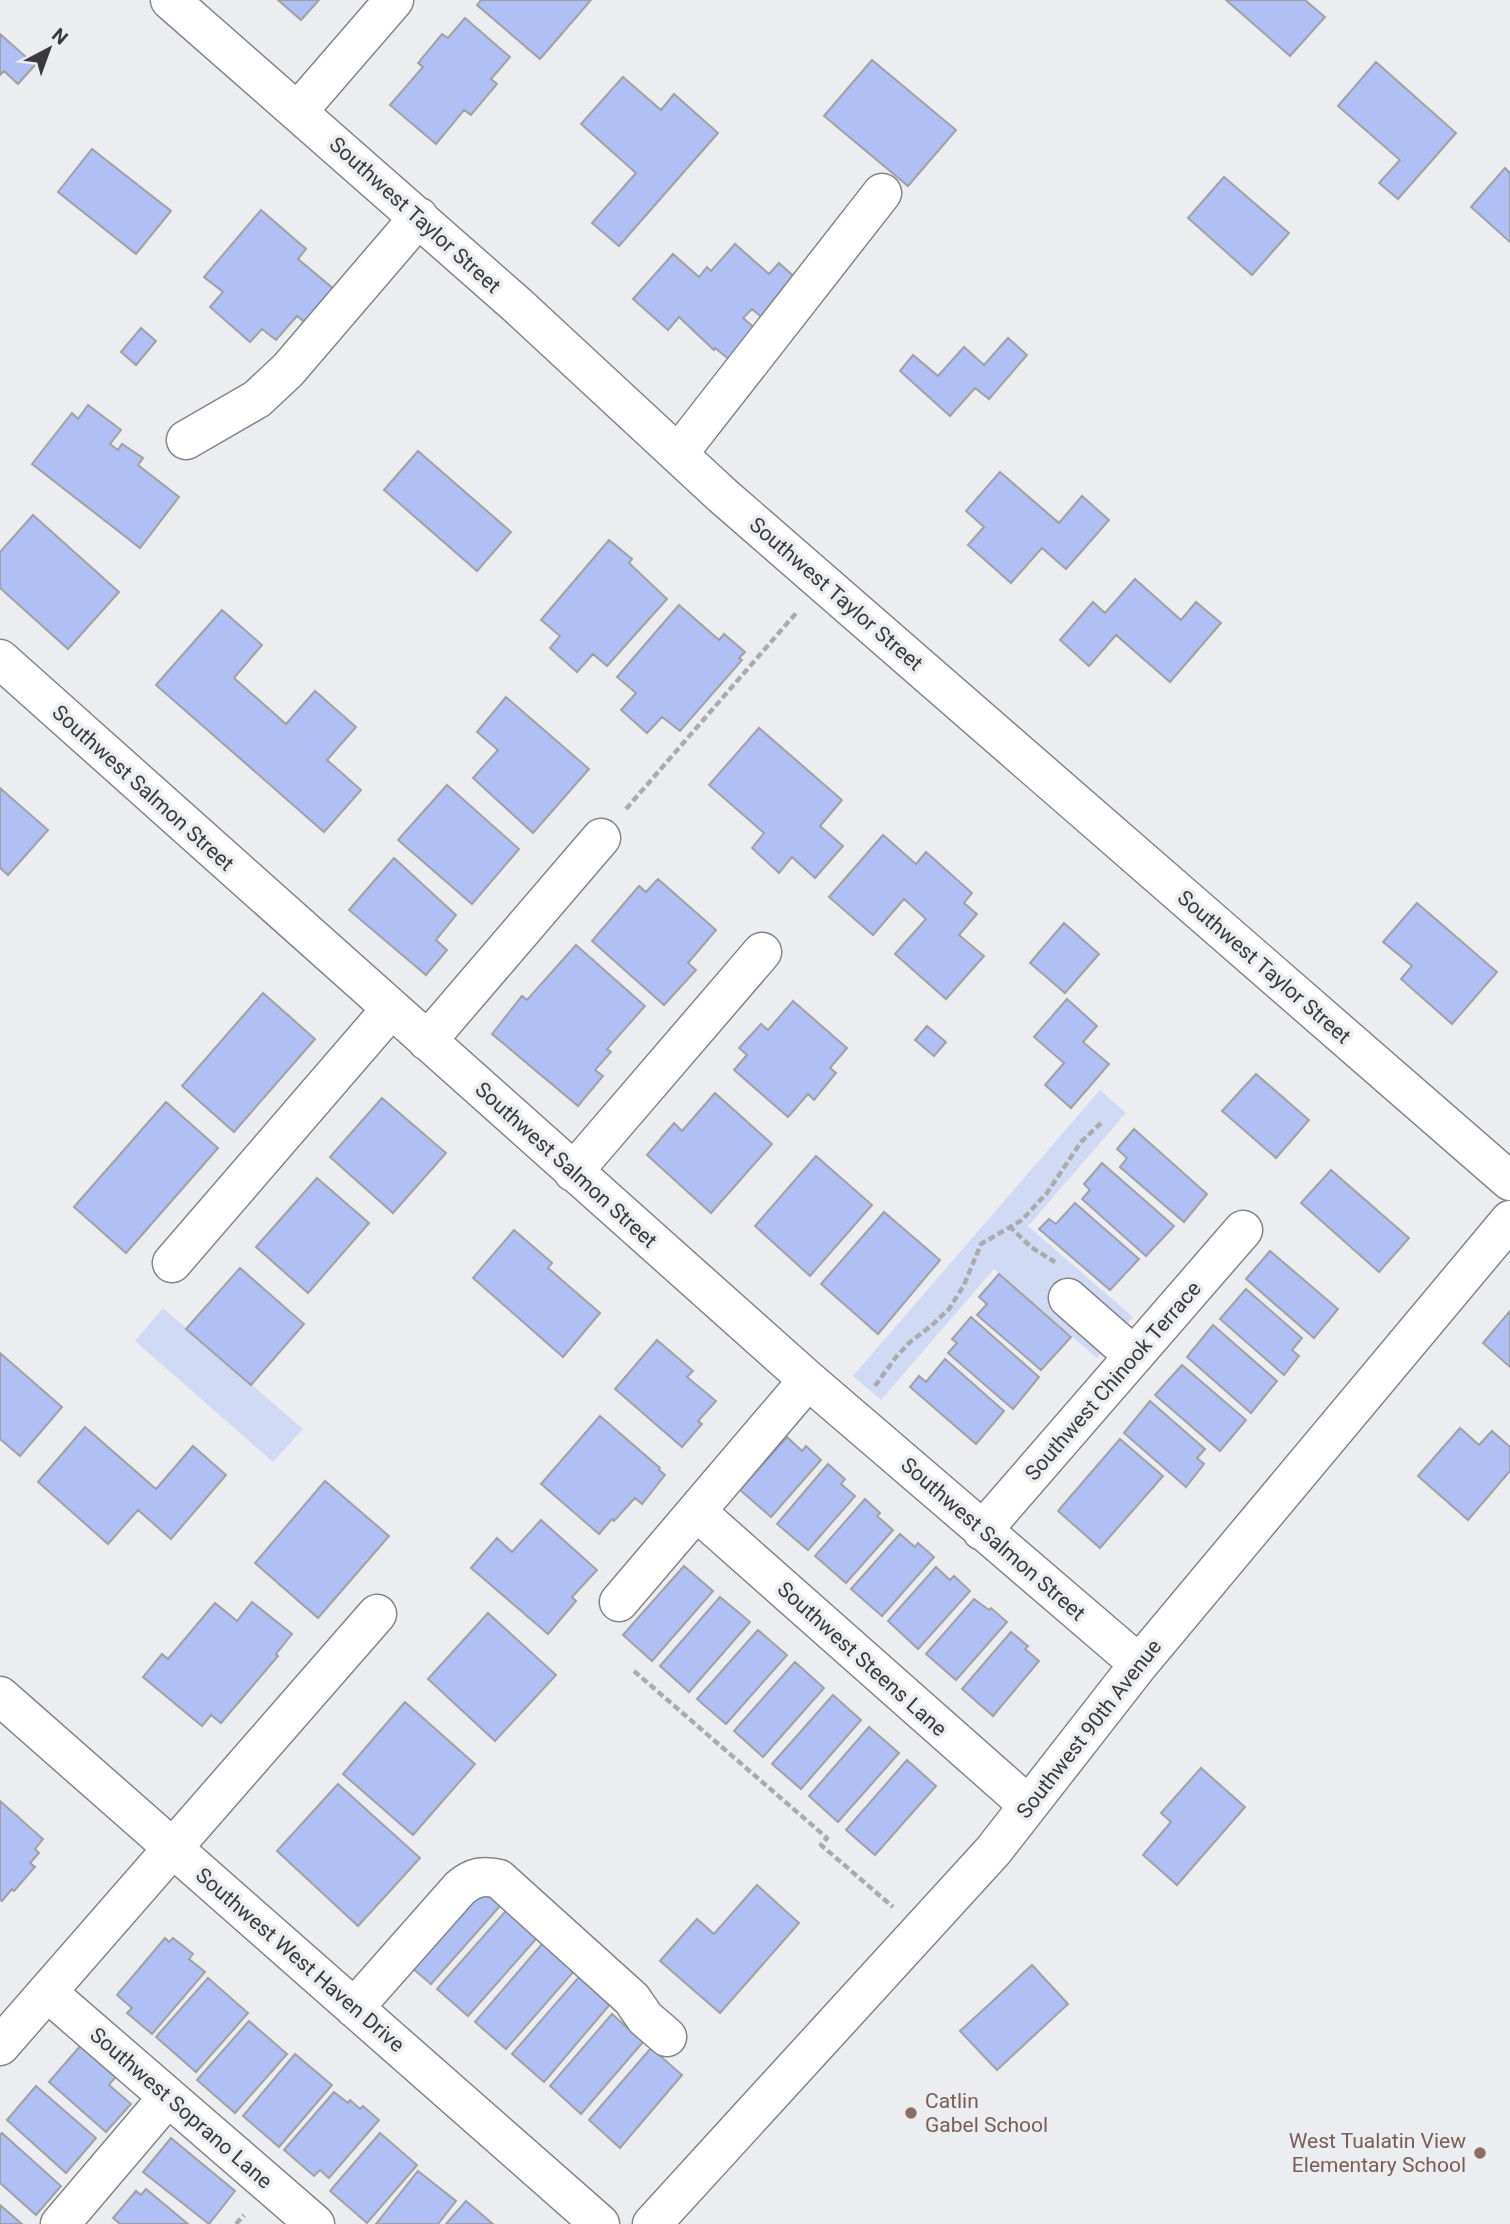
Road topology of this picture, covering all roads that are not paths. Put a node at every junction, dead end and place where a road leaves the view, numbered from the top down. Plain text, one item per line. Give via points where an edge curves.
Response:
1 (170, 0) edge
2 (394, 0) edge
3 (298, 111) junction
4 (882, 193) dead end
5 (419, 218) junction
6 (186, 440) dead end
7 (678, 454) junction
8 (0, 659) edge
9 (601, 838) road end
10 (762, 952) dead end
11 (391, 1009) junction
12 (427, 1041) junction
13 (573, 1172) junction
14 (1510, 1181) edge
15 (1510, 1220) edge
16 (1244, 1230) dead end
17 (172, 1263) dead end
18 (1068, 1298) road end
19 (1134, 1356) junction
20 (808, 1380) junction
21 (697, 1512) junction
22 (982, 1531) junction
23 (619, 1602) dead end
24 (377, 1614) dead end
25 (1139, 1664) junction
26 (0, 1696) edge
27 (1028, 1805) junction
28 (172, 1848) junction
29 (47, 1992) junction
30 (354, 2008) junction
31 (6, 2028) edge
32 (667, 2037) dead end
33 (168, 2097) junction
34 (60, 2224) edge
35 (315, 2224) edge
36 (600, 2224) edge
37 (652, 2224) edge

1 - 3 street, Southwest Taylor Street
2 - 3 street
3 - 5 street, Southwest Taylor Street
4 - 7 street
5 - 6 street via 288,370 257,399
5 - 7 street, Southwest Taylor Street
7 - 14 street, Southwest Taylor Street
8 - 11 street, Southwest Salmon Street
9 - 12 street
10 - 13 street
11 - 12 street, Southwest Salmon Street
11 - 17 street
12 - 13 street, Southwest Salmon Street
13 - 20 street, Southwest Salmon Street
15 - 25 street, Southwest 90th Avenue
16 - 19 street, Southwest Chinook Terrace
18 - 19 street
19 - 22 street, Southwest Chinook Terrace
20 - 21 street
20 - 22 street, Southwest Salmon Street
21 - 23 street
21 - 27 street, Southwest Steens Lane
22 - 25 street, Southwest Salmon Street
24 - 28 street
25 - 27 street, Southwest 90th Avenue
26 - 28 street, Southwest West Haven Drive
27 - 37 street, Southwest 90th Avenue via 993,1851
28 - 29 street
28 - 30 street, Southwest West Haven Drive
29 - 31 street
29 - 33 street, Southwest Soprano Lane
30 - 32 street via 460,1888 477,1877 489,1877 499,1879 561,1934 632,1998 645,2018
30 - 36 street, Southwest West Haven Drive
33 - 34 street
33 - 35 street, Southwest Soprano Lane

